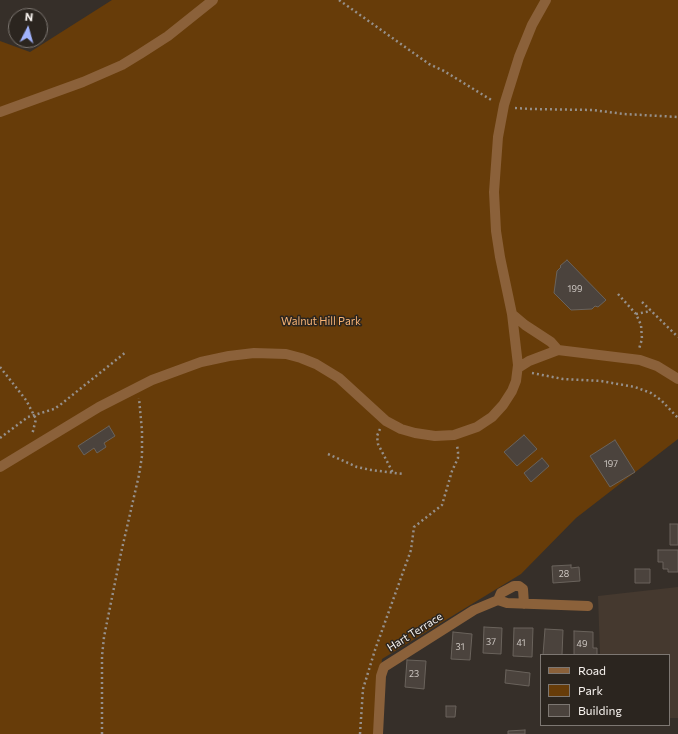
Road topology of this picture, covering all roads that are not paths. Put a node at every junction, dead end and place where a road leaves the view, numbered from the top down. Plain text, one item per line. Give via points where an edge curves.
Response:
1 (213, 0) edge
2 (546, 0) edge
3 (0, 112) edge
4 (512, 314) junction
5 (558, 350) junction
6 (521, 366) junction
7 (678, 379) edge
8 (0, 467) edge
9 (498, 600) junction
10 (524, 604) junction
11 (588, 606) dead end
12 (378, 734) edge

1 - 3 street via 168,36 122,65
2 - 4 street via 527,35 517,62 504,105 497,147 495,227
4 - 5 street
4 - 6 street
5 - 6 street
5 - 7 street via 637,360 657,366
6 - 8 street via 512,390 498,411 488,420 454,435 435,436 397,427 385,420 348,385 330,372 301,358 280,353 247,354 201,362 172,372 98,406
9 - 10 street
9 - 10 street, Hart Terrace via 501,593 519,586 522,587
9 - 12 street, Hart Terrace via 474,610 384,667 381,676
10 - 11 street

